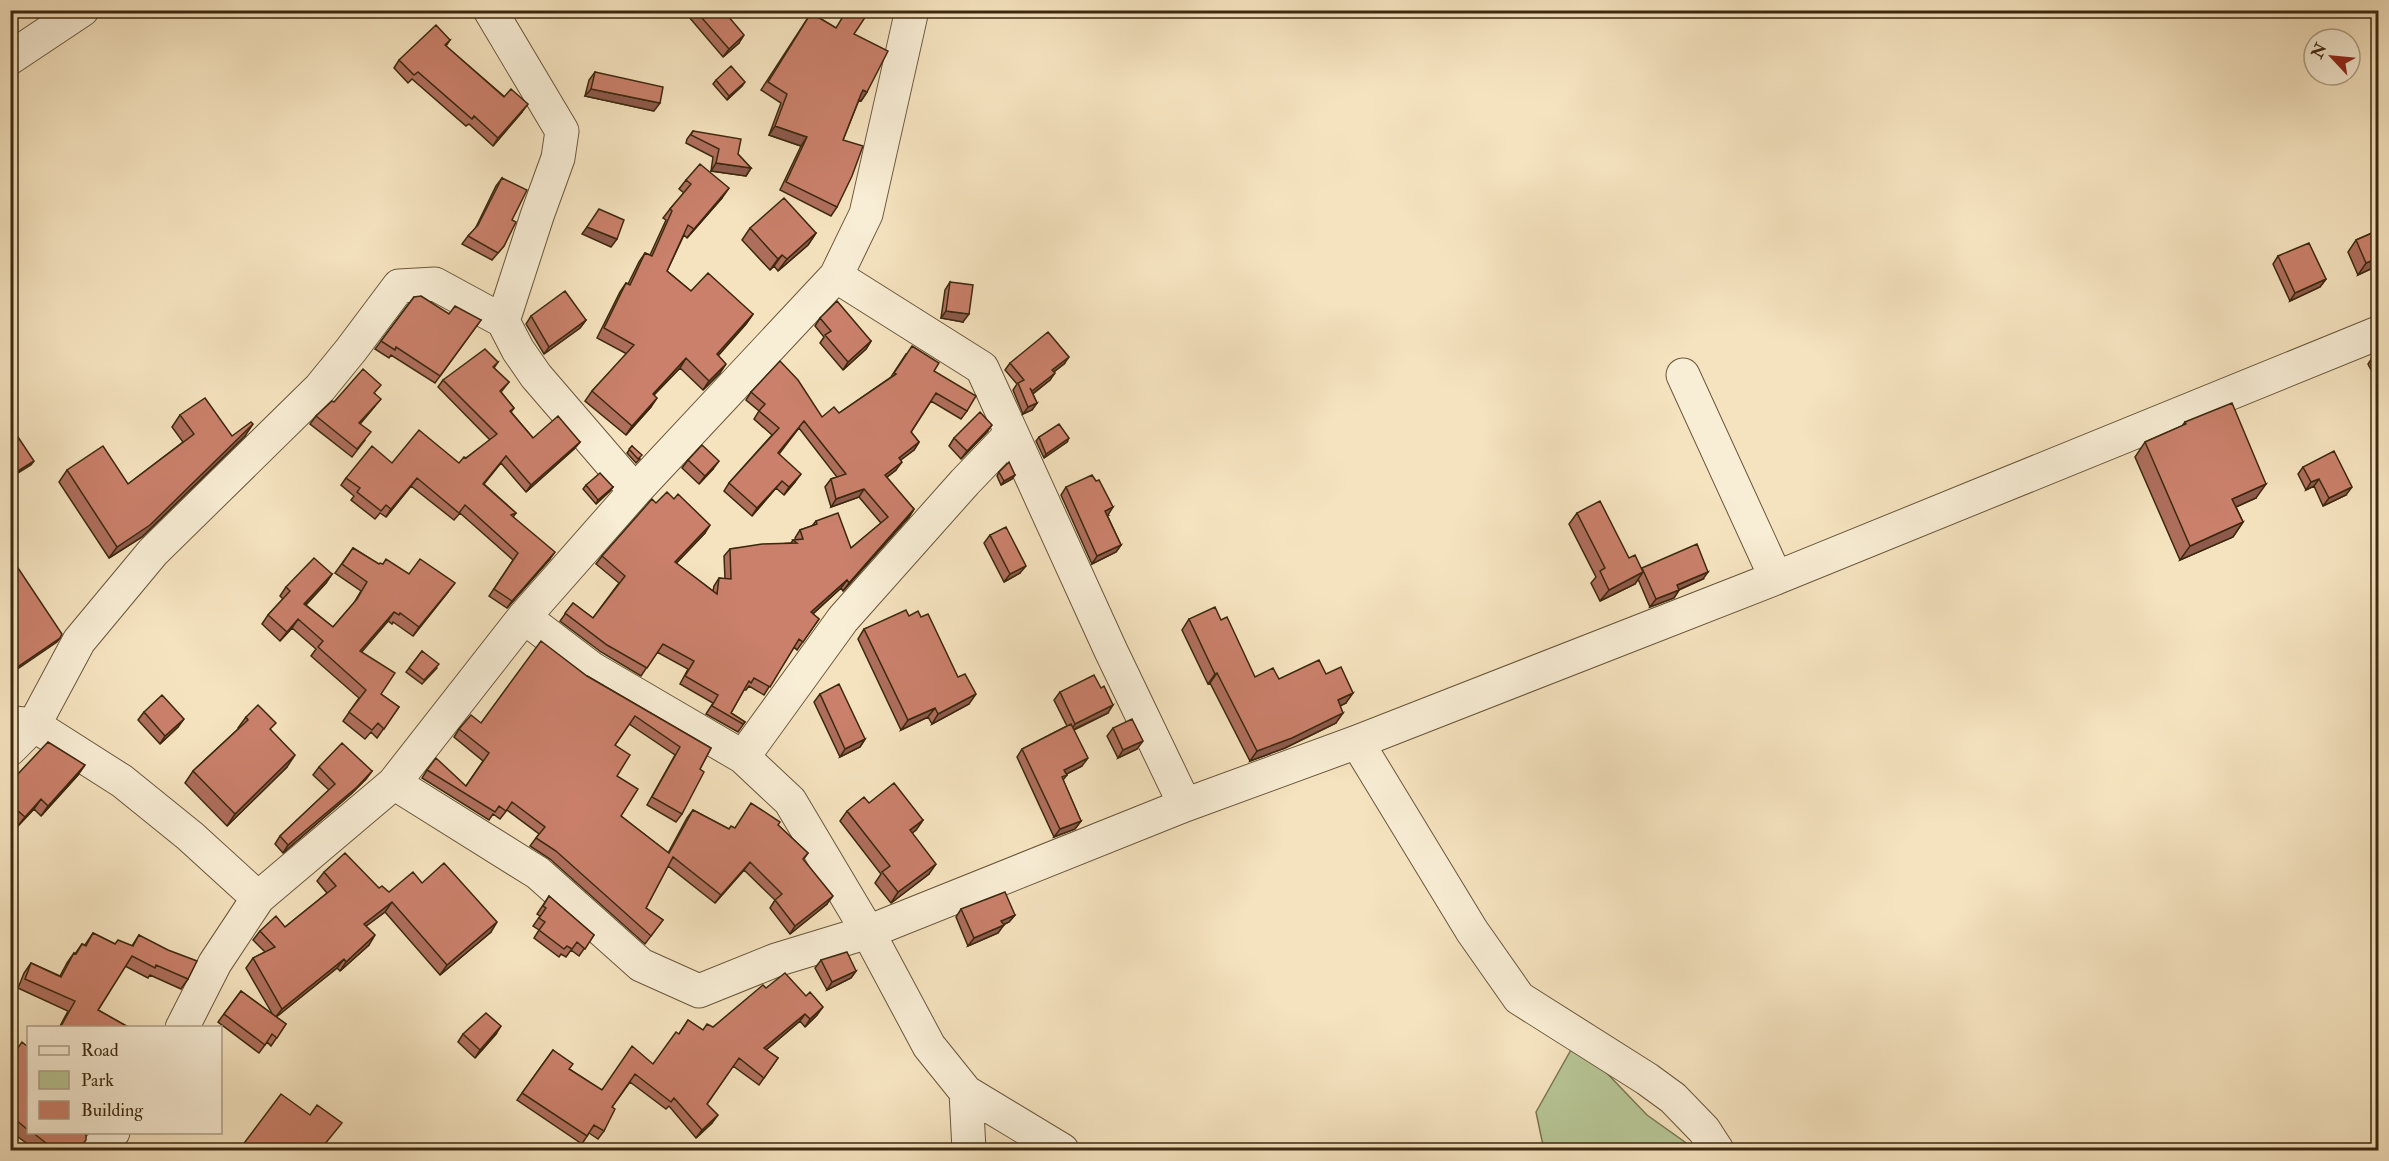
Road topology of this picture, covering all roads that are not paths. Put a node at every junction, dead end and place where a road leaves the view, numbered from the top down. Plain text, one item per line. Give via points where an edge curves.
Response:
1 (82, 10) edge
2 (490, 10) edge
3 (912, 10) edge
4 (10, 58) edge
5 (836, 276) junction
6 (503, 321) junction
7 (2379, 333) edge
8 (1683, 375) dead end
9 (1011, 434) junction
10 (635, 491) junction
11 (1776, 578) junction
12 (524, 617) junction
13 (22, 724) edge
14 (1357, 742) junction
15 (10, 749) edge
16 (743, 757) junction
17 (394, 783) junction
18 (1185, 805) junction
19 (258, 898) junction
20 (868, 932) junction
21 (183, 1026) edge
22 (966, 1092) junction
23 (111, 1134) edge
24 (97, 1150) edge
25 (969, 1150) edge
26 (1062, 1150) edge
27 (1717, 1150) edge

1 - 4 street
2 - 6 street via 562,131 558,158
3 - 5 street via 866,214
5 - 9 street via 982,368
5 - 10 street
6 - 10 street via 536,376
6 - 13 street via 435,284 399,286 320,388 153,552 79,641
7 - 11 street
8 - 11 street
9 - 16 street via 843,619
9 - 18 street
10 - 12 street
11 - 14 street
12 - 16 street via 591,668
12 - 17 street
13 - 15 street
13 - 19 street via 122,781
14 - 18 street
14 - 27 street via 1472,932 1519,998 1673,1098
16 - 20 street via 790,801
17 - 19 street
17 - 20 street via 538,873 641,965 699,991 776,960
18 - 20 street
19 - 21 street via 215,963
20 - 22 street via 928,1046
22 - 25 street
22 - 26 street
23 - 24 street

